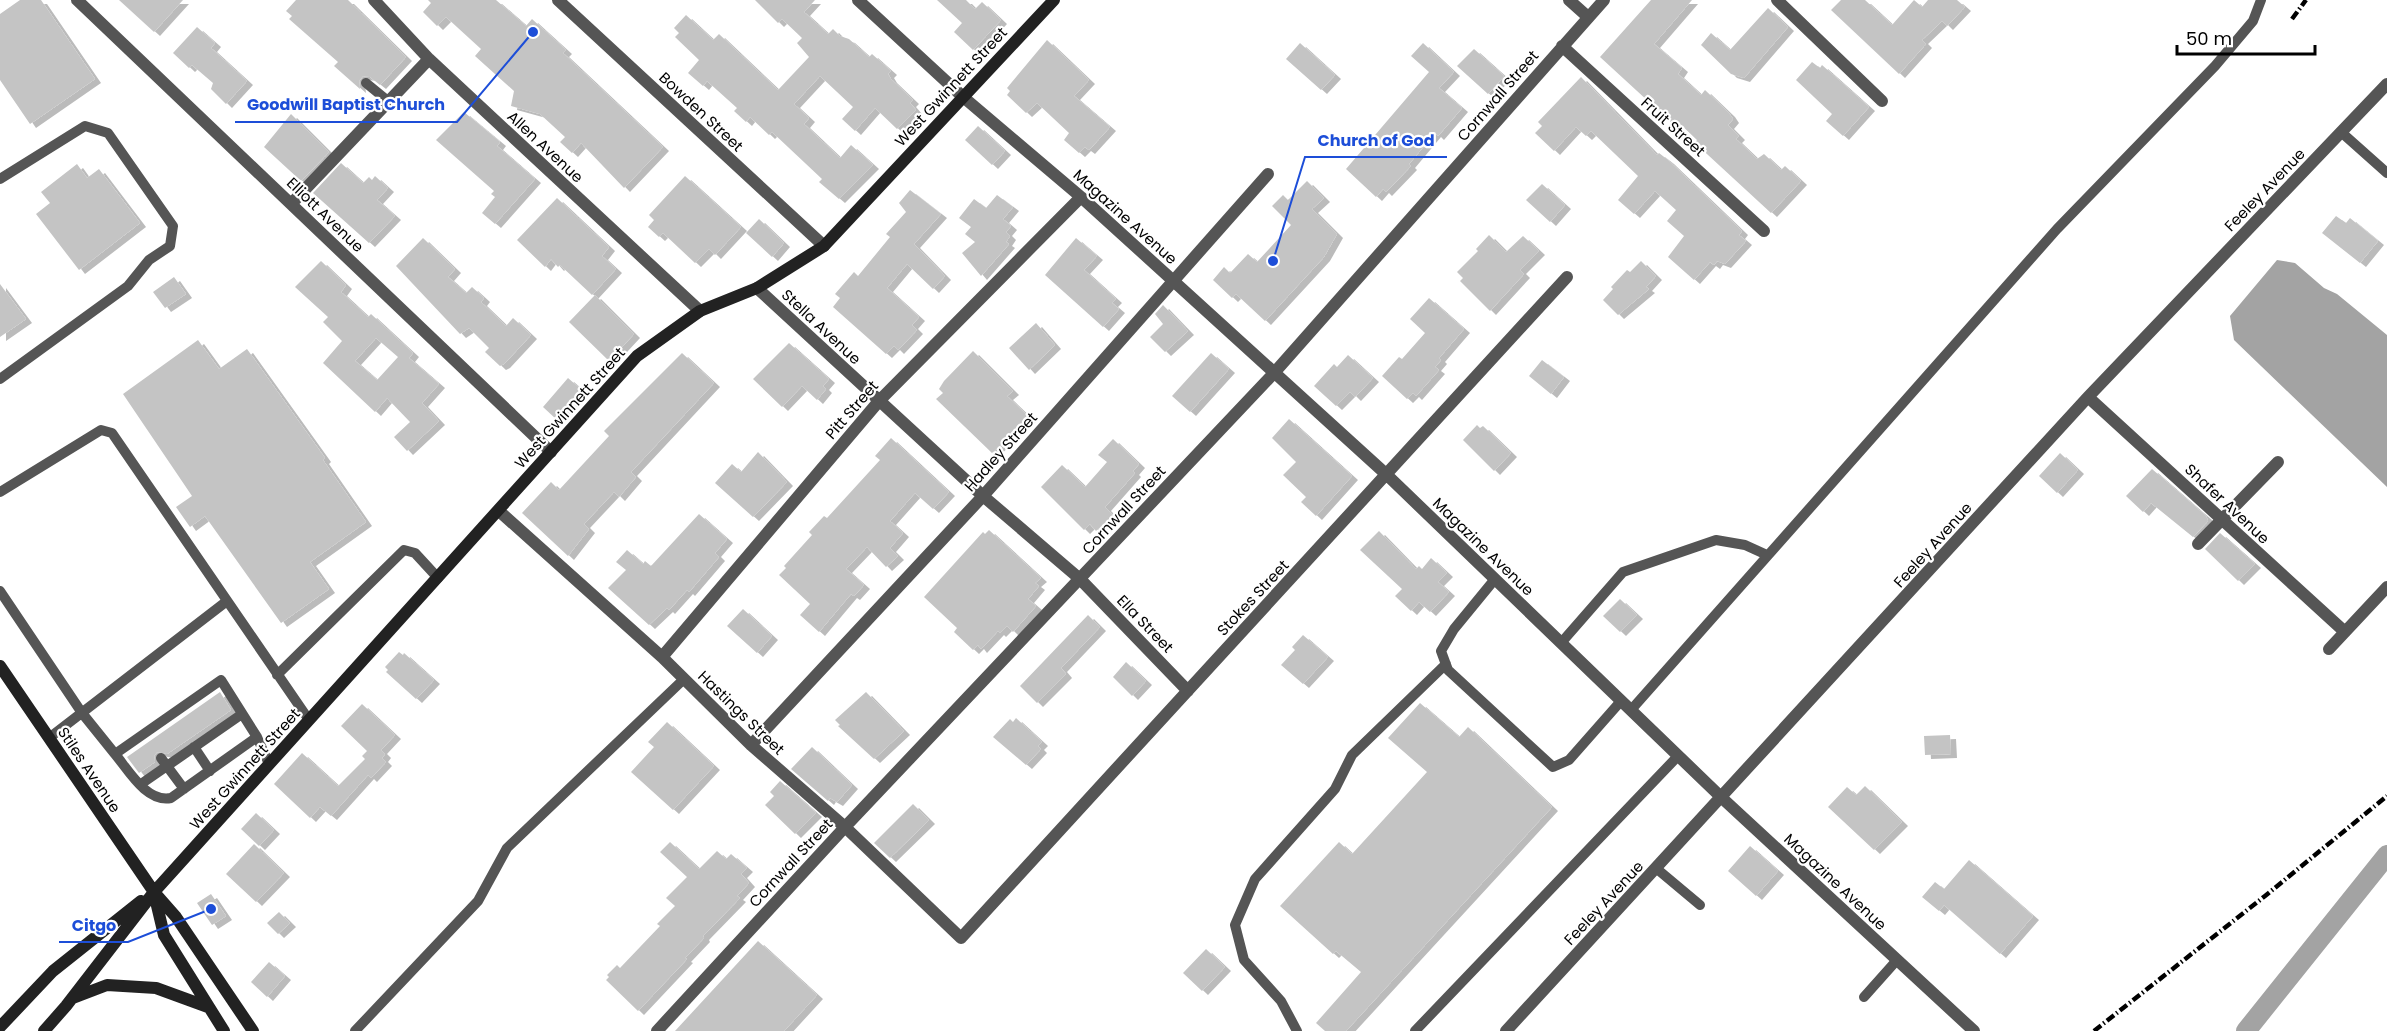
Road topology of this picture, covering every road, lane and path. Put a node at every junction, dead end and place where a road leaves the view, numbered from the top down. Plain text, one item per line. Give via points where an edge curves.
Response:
1 (77, 0) edge
2 (374, 0) edge
3 (558, 0) edge
4 (858, 0) edge
5 (1054, 0) edge
6 (1569, 0) edge
7 (1604, 0) edge
8 (1777, 0) edge
9 (2261, 0) edge
10 (1588, 17) junction
11 (1562, 46) junction
12 (429, 59) junction
13 (366, 83) dead end
14 (2387, 84) edge
15 (962, 96) junction
16 (388, 101) junction
17 (1882, 101) dead end
18 (2341, 132) junction
19 (2387, 173) edge
20 (1268, 174) dead end
21 (0, 179) edge
22 (1081, 197) junction
23 (291, 203) junction
24 (1764, 231) dead end
25 (824, 246) junction
26 (1567, 277) dead end
27 (1173, 281) junction
28 (756, 288) junction
29 (700, 311) junction
30 (1274, 373) junction
31 (0, 379) edge
32 (2088, 397) junction
33 (879, 401) junction
34 (551, 452) junction
35 (2278, 462) dead end
36 (1387, 475) junction
37 (0, 492) edge
38 (983, 496) junction
39 (499, 511) junction
40 (2223, 520) junction
41 (2198, 544) dead end
42 (1767, 555) junction
43 (438, 578) junction
44 (1080, 579) junction
45 (1495, 579) junction
46 (2387, 587) edge
47 (0, 591) edge
48 (227, 601) junction
49 (2345, 632) junction
50 (1561, 642) junction
51 (2329, 649) dead end
52 (662, 657) junction
53 (1446, 664) junction
54 (0, 666) edge
55 (278, 675) junction
56 (684, 679) junction
57 (1188, 691) junction
58 (1626, 706) junction
59 (82, 713) junction
60 (242, 714) junction
61 (309, 720) junction
62 (256, 737) junction
63 (49, 738) junction
64 (751, 745) junction
65 (194, 747) junction
66 (115, 754) junction
67 (1678, 756) junction
68 (164, 762) junction
69 (269, 764) junction
70 (210, 771) junction
71 (141, 784) junction
72 (184, 789) junction
73 (1722, 798) junction
74 (845, 827) junction
75 (1657, 868) junction
76 (154, 892) junction
77 (1700, 905) dead end
78 (961, 938) joint
79 (1897, 960) junction
80 (1864, 997) dead end
81 (72, 998) junction
82 (208, 1006) junction
83 (0, 1027) edge
84 (44, 1031) edge
85 (224, 1031) edge
86 (253, 1031) edge
87 (355, 1031) edge
88 (657, 1031) edge
89 (1297, 1031) edge
90 (1415, 1031) edge
91 (1506, 1031) edge
92 (1974, 1031) edge

1 - 23 street, Elliott Avenue
2 - 12 street, Allen Avenue
3 - 25 street, Bowden Street
4 - 15 street, Magazine Avenue
5 - 15 main road, West Gwinnett Street
6 - 10 street
7 - 10 street, Cornwall Street
8 - 17 street
9 - 42 lane via 2253,21 2215,66 2057,229
10 - 11 street, Cornwall Street
11 - 24 street, Fruit Street
11 - 30 street, Cornwall Street
12 - 16 street
12 - 29 street, Allen Avenue
13 - 16 lane
14 - 18 street, Feeley Avenue
15 - 22 street, Magazine Avenue
15 - 25 main road, West Gwinnett Street
16 - 23 street
18 - 19 lane
18 - 32 street, Feeley Avenue
20 - 27 street, Hadley Street
21 - 31 lane via 85,126 108,133 173,226 170,246 149,260 128,285
22 - 27 street, Magazine Avenue
22 - 33 street, Pitt Street
23 - 34 street, Elliott Avenue
25 - 28 main road, West Gwinnett Street
26 - 36 street, Stokes Street
27 - 30 street, Magazine Avenue
27 - 38 street, Hadley Street
28 - 29 main road, West Gwinnett Street
28 - 33 street, Stella Avenue
29 - 34 main road, West Gwinnett Street via 637,356
30 - 36 street, Magazine Avenue
30 - 44 street, Cornwall Street
32 - 40 street, Shafer Avenue
32 - 73 street, Feeley Avenue
33 - 38 street, Stella Avenue
33 - 52 street, Pitt Street
34 - 39 main road, West Gwinnett Street
35 - 40 street
36 - 45 street, Magazine Avenue
36 - 57 street, Stokes Street
37 - 48 lane via 101,430 112,433
38 - 44 street, Stella Avenue
38 - 64 street, Hadley Street
39 - 43 main road, West Gwinnett Street
39 - 52 street, Hastings Street
40 - 41 street
40 - 49 street, Shafer Avenue
42 - 50 lane via 1745,545 1716,540 1623,572
42 - 58 lane
43 - 55 lane via 415,553 404,550
43 - 61 main road, West Gwinnett Street
44 - 57 street, Ella Street
44 - 74 street, Cornwall Street
45 - 50 street, Magazine Avenue
45 - 53 lane via 1441,651
46 - 49 street
47 - 59 lane
48 - 55 lane
48 - 59 lane
49 - 51 street
50 - 58 street, Magazine Avenue
52 - 56 street, Hastings Street
53 - 58 lane via 1553,767 1569,760
53 - 89 lane via 1352,755 1335,789 1256,879 1235,925 1244,960 1281,1001
54 - 63 main road, Stiles Avenue
55 - 61 lane
56 - 64 street, Hastings Street
56 - 87 lane via 507,848 478,901
57 - 78 street, Stokes Street
58 - 67 street, Magazine Avenue
59 - 63 lane
59 - 66 lane
60 - 62 lane
60 - 65 lane via 218,724
60 - 66 lane via 220,680 201,699
61 - 69 main road, West Gwinnett Street
62 - 69 lane
62 - 70 lane
63 - 76 main road, Stiles Avenue
64 - 74 street, Hastings Street
65 - 68 lane
65 - 70 lane
66 - 71 lane
67 - 73 street, Magazine Avenue
67 - 90 lane
68 - 71 lane
68 - 72 lane
69 - 76 main road, West Gwinnett Street
70 - 72 lane
71 - 72 lane via 161,800
73 - 75 street, Feeley Avenue
73 - 79 street, Magazine Avenue
74 - 78 street, Hastings Street
74 - 88 street, Cornwall Street
75 - 77 lane
75 - 91 street, Feeley Avenue
76 - 81 main road, West Gwinnett Street
76 - 82 main road, Stiles Avenue via 164,935
76 - 83 main road, West Gwinnett Street via 53,971
76 - 86 main road, Stiles Avenue via 176,916
79 - 80 lane
79 - 92 street, Magazine Avenue
81 - 82 main road via 107,985 156,988
81 - 84 main road, West Gwinnett Street
82 - 85 main road, Stiles Avenue

